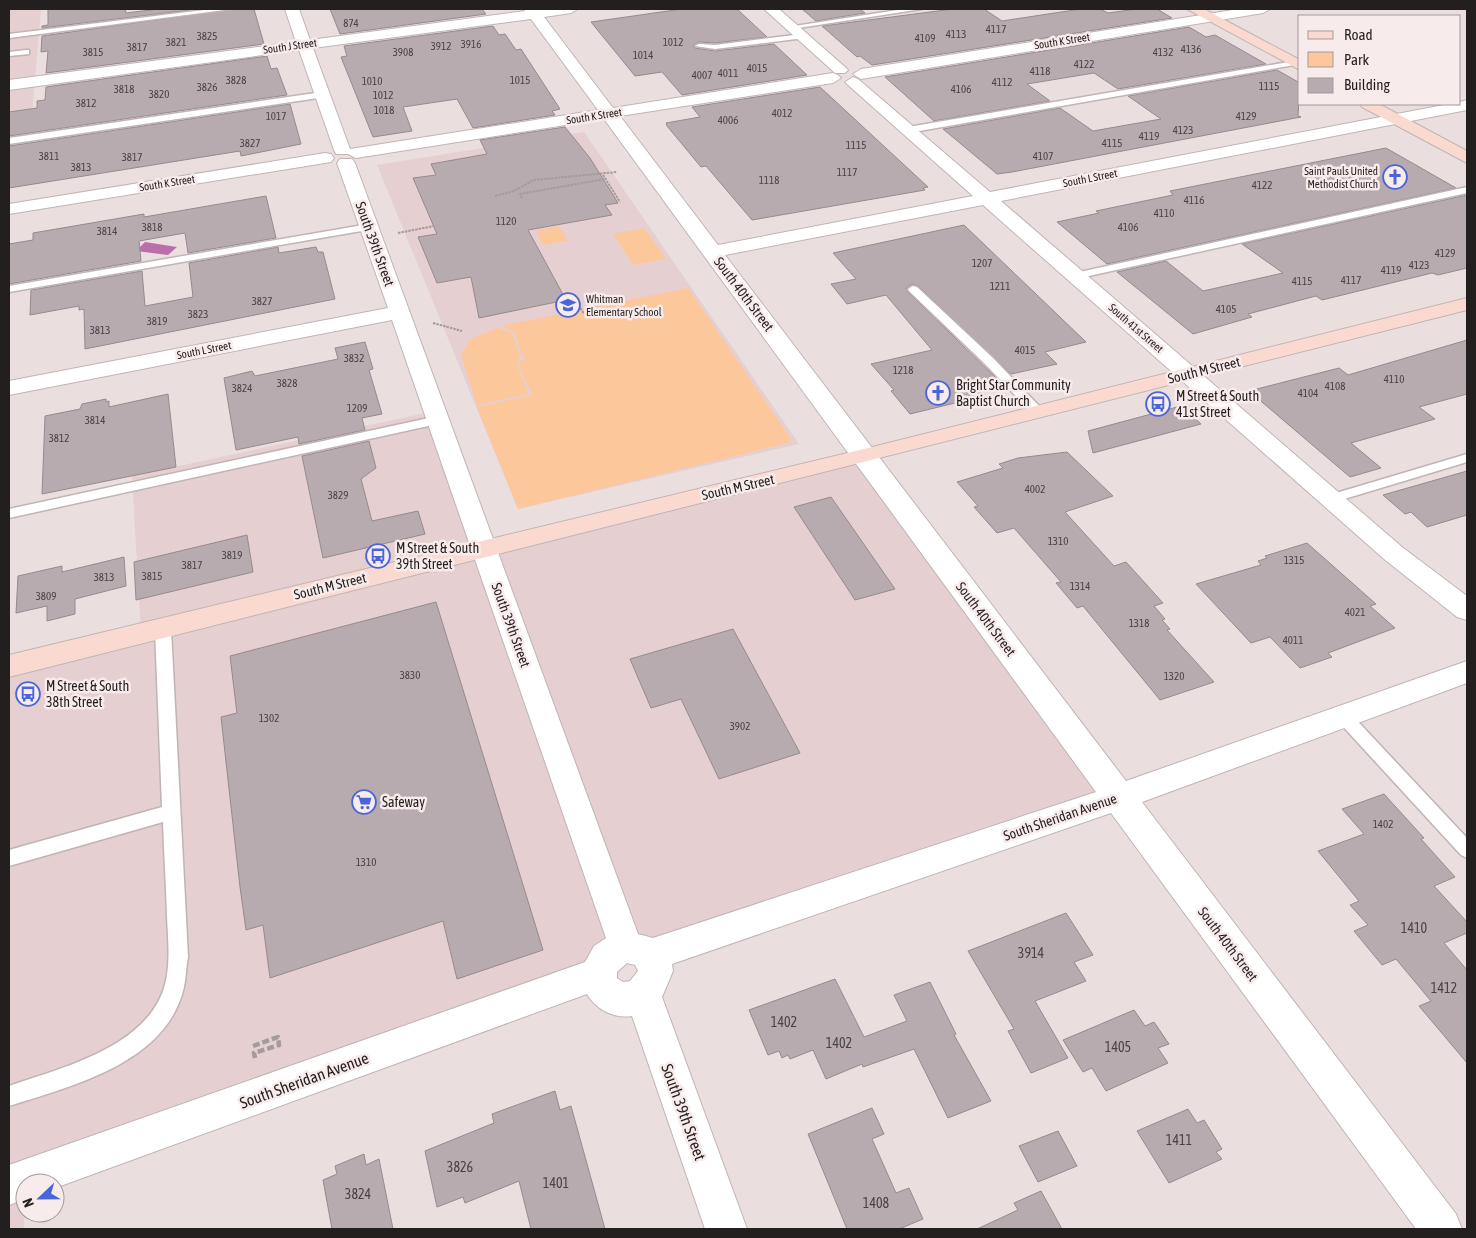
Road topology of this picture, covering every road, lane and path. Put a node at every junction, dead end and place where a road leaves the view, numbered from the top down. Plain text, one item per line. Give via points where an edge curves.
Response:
1 (228, 9) edge
2 (292, 9) edge
3 (571, 9) edge
4 (771, 9) edge
5 (918, 9) edge
6 (1194, 9) edge
7 (1263, 9) edge
8 (532, 11) edge
9 (1210, 17) junction
10 (797, 31) junction
11 (9, 36) edge
12 (304, 44) junction
13 (699, 46) dead end
14 (26, 53) dead end
15 (9, 55) edge
16 (1298, 64) edge
17 (847, 76) junction
18 (9, 85) edge
19 (322, 95) junction
20 (1370, 105) edge
21 (1467, 105) edge
22 (608, 113) junction
23 (1395, 119) junction
24 (908, 130) junction
25 (9, 140) edge
26 (342, 156) junction
27 (1467, 158) edge
28 (617, 172) dead end
29 (602, 175) junction
30 (605, 180) junction
31 (547, 189) junction
32 (1467, 190) edge
33 (550, 194) dead end
34 (495, 196) dead end
35 (522, 198) dead end
36 (987, 198) junction
37 (620, 202) dead end
38 (9, 209) edge
39 (434, 226) dead end
40 (369, 227) junction
41 (398, 233) dead end
42 (712, 252) junction
43 (1076, 276) junction
44 (9, 289) edge
45 (913, 289) dead end
46 (575, 299) dead end
47 (1467, 304) edge
48 (400, 312) junction
49 (584, 314) dead end
50 (433, 323) dead end
51 (462, 331) dead end
52 (1188, 374) junction
53 (9, 388) edge
54 (1038, 412) junction
55 (438, 420) junction
56 (864, 456) junction
57 (1467, 458) edge
58 (1331, 498) junction
59 (9, 514) edge
60 (483, 548) junction
61 (1467, 610) edge
62 (162, 629) junction
63 (9, 666) edge
64 (1467, 672) edge
65 (1343, 716) junction
66 (1118, 797) junction
67 (171, 812) junction
68 (1467, 850) edge
69 (9, 858) edge
70 (638, 951) junction
71 (598, 974) junction
72 (643, 994) junction
73 (252, 1046) dead end
74 (255, 1058) dead end
75 (9, 1096) edge
76 (9, 1185) edge
77 (726, 1229) edge
78 (1441, 1229) edge

1 - 11 lane
2 - 12 street, South 39th Street
3 - 8 street, South J Street
4 - 10 street, South 41st Street
5 - 10 lane
6 - 9 street
7 - 9 street, South K Street
8 - 12 street, South J Street
8 - 22 street, South 40th Street
9 - 16 street
9 - 17 street, South K Street
10 - 13 lane via 716,47
10 - 17 street, South 41st Street
12 - 18 street, South J Street
12 - 19 street, South 39th Street
14 - 15 lane
16 - 24 lane
17 - 22 street, South K Street
17 - 24 street, South 41st Street
19 - 25 lane
19 - 26 street, South 39th Street
20 - 23 street
21 - 23 street, South L Street
22 - 26 street, South K Street
22 - 42 street, South 40th Street
23 - 27 street
23 - 36 street, South L Street
24 - 36 street, South 41st Street
26 - 38 street, South K Street
26 - 40 street, South 39th Street
28 - 29 path
29 - 30 path
29 - 34 path via 534,180 514,191
30 - 31 path
30 - 37 path
31 - 33 path
31 - 35 path via 520,194
32 - 43 lane
36 - 42 street, South L Street
36 - 43 street, South 41st Street
39 - 41 path
40 - 44 lane
40 - 48 street, South 39th Street
42 - 56 street, South 40th Street
43 - 52 street, South 41st Street
45 - 54 lane
46 - 49 path
47 - 52 street, South M Street
48 - 53 street, South L Street
48 - 55 street, South 39th Street
50 - 51 path
52 - 54 street, South M Street
52 - 58 street, South 41st Street
54 - 56 street, South M Street
55 - 59 lane
55 - 60 street, South 39th Street
56 - 60 street, South M Street
56 - 66 street, South 40th Street
57 - 58 lane
58 - 61 street, South 41st Street via 1420,575
60 - 62 street, South M Street
60 - 70 street, South 39th Street
62 - 63 street, South M Street
62 - 67 lane
64 - 65 street, South Sheridan Avenue
65 - 66 street, South Sheridan Avenue
65 - 68 lane
66 - 70 street, South Sheridan Avenue
66 - 78 street, South 40th Street
67 - 69 lane
67 - 75 lane via 178,965 177,981 162,1014 144,1036 113,1058
70 - 71 street via 610,953
70 - 72 street via 654,962 654,980
71 - 72 street via 604,989 617,998
71 - 76 street, South Sheridan Avenue
72 - 77 street, South 39th Street
73 - 74 path via 278,1037 279,1045 254,1053

